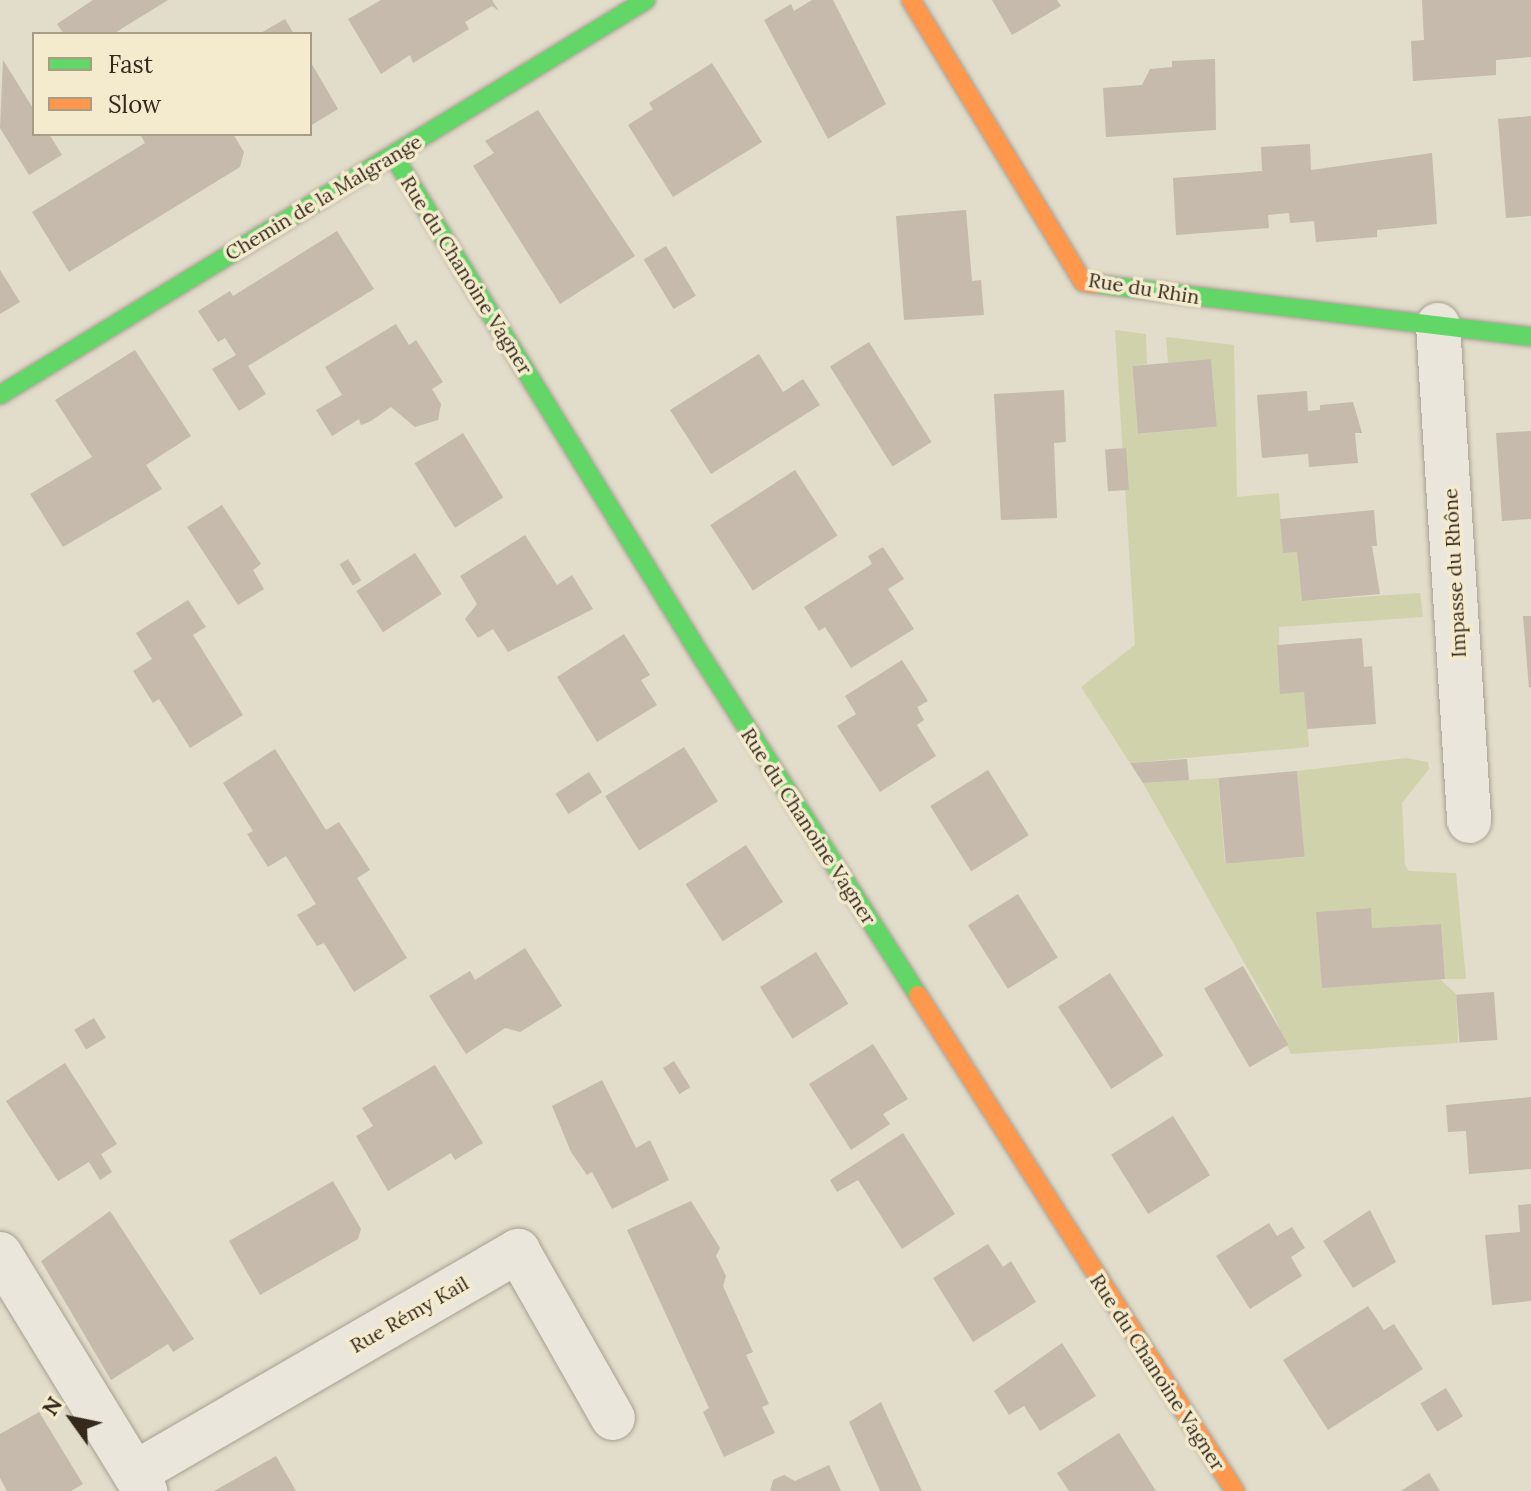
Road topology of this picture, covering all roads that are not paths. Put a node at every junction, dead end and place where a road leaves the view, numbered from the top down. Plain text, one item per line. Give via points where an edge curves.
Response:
1 (646, 0) edge
2 (911, 0) edge
3 (393, 155) junction
4 (1438, 325) junction
5 (1531, 337) edge
6 (0, 395) edge
7 (1469, 821) dead end
8 (0, 1254) edge
9 (613, 1418) dead end
10 (140, 1482) edge
11 (1235, 1491) edge

1 - 3 street, Chemin de la Malgrange
2 - 4 street, Rue du Rhin via 1083,282
3 - 6 street, Chemin de la Malgrange
3 - 11 street, Rue du Chanoine Vagner via 703,659
4 - 5 street, Rue du Rhin
4 - 7 street, Impasse du Rhône
8 - 10 street
9 - 10 street, Rue Rémy Kail via 518,1251

